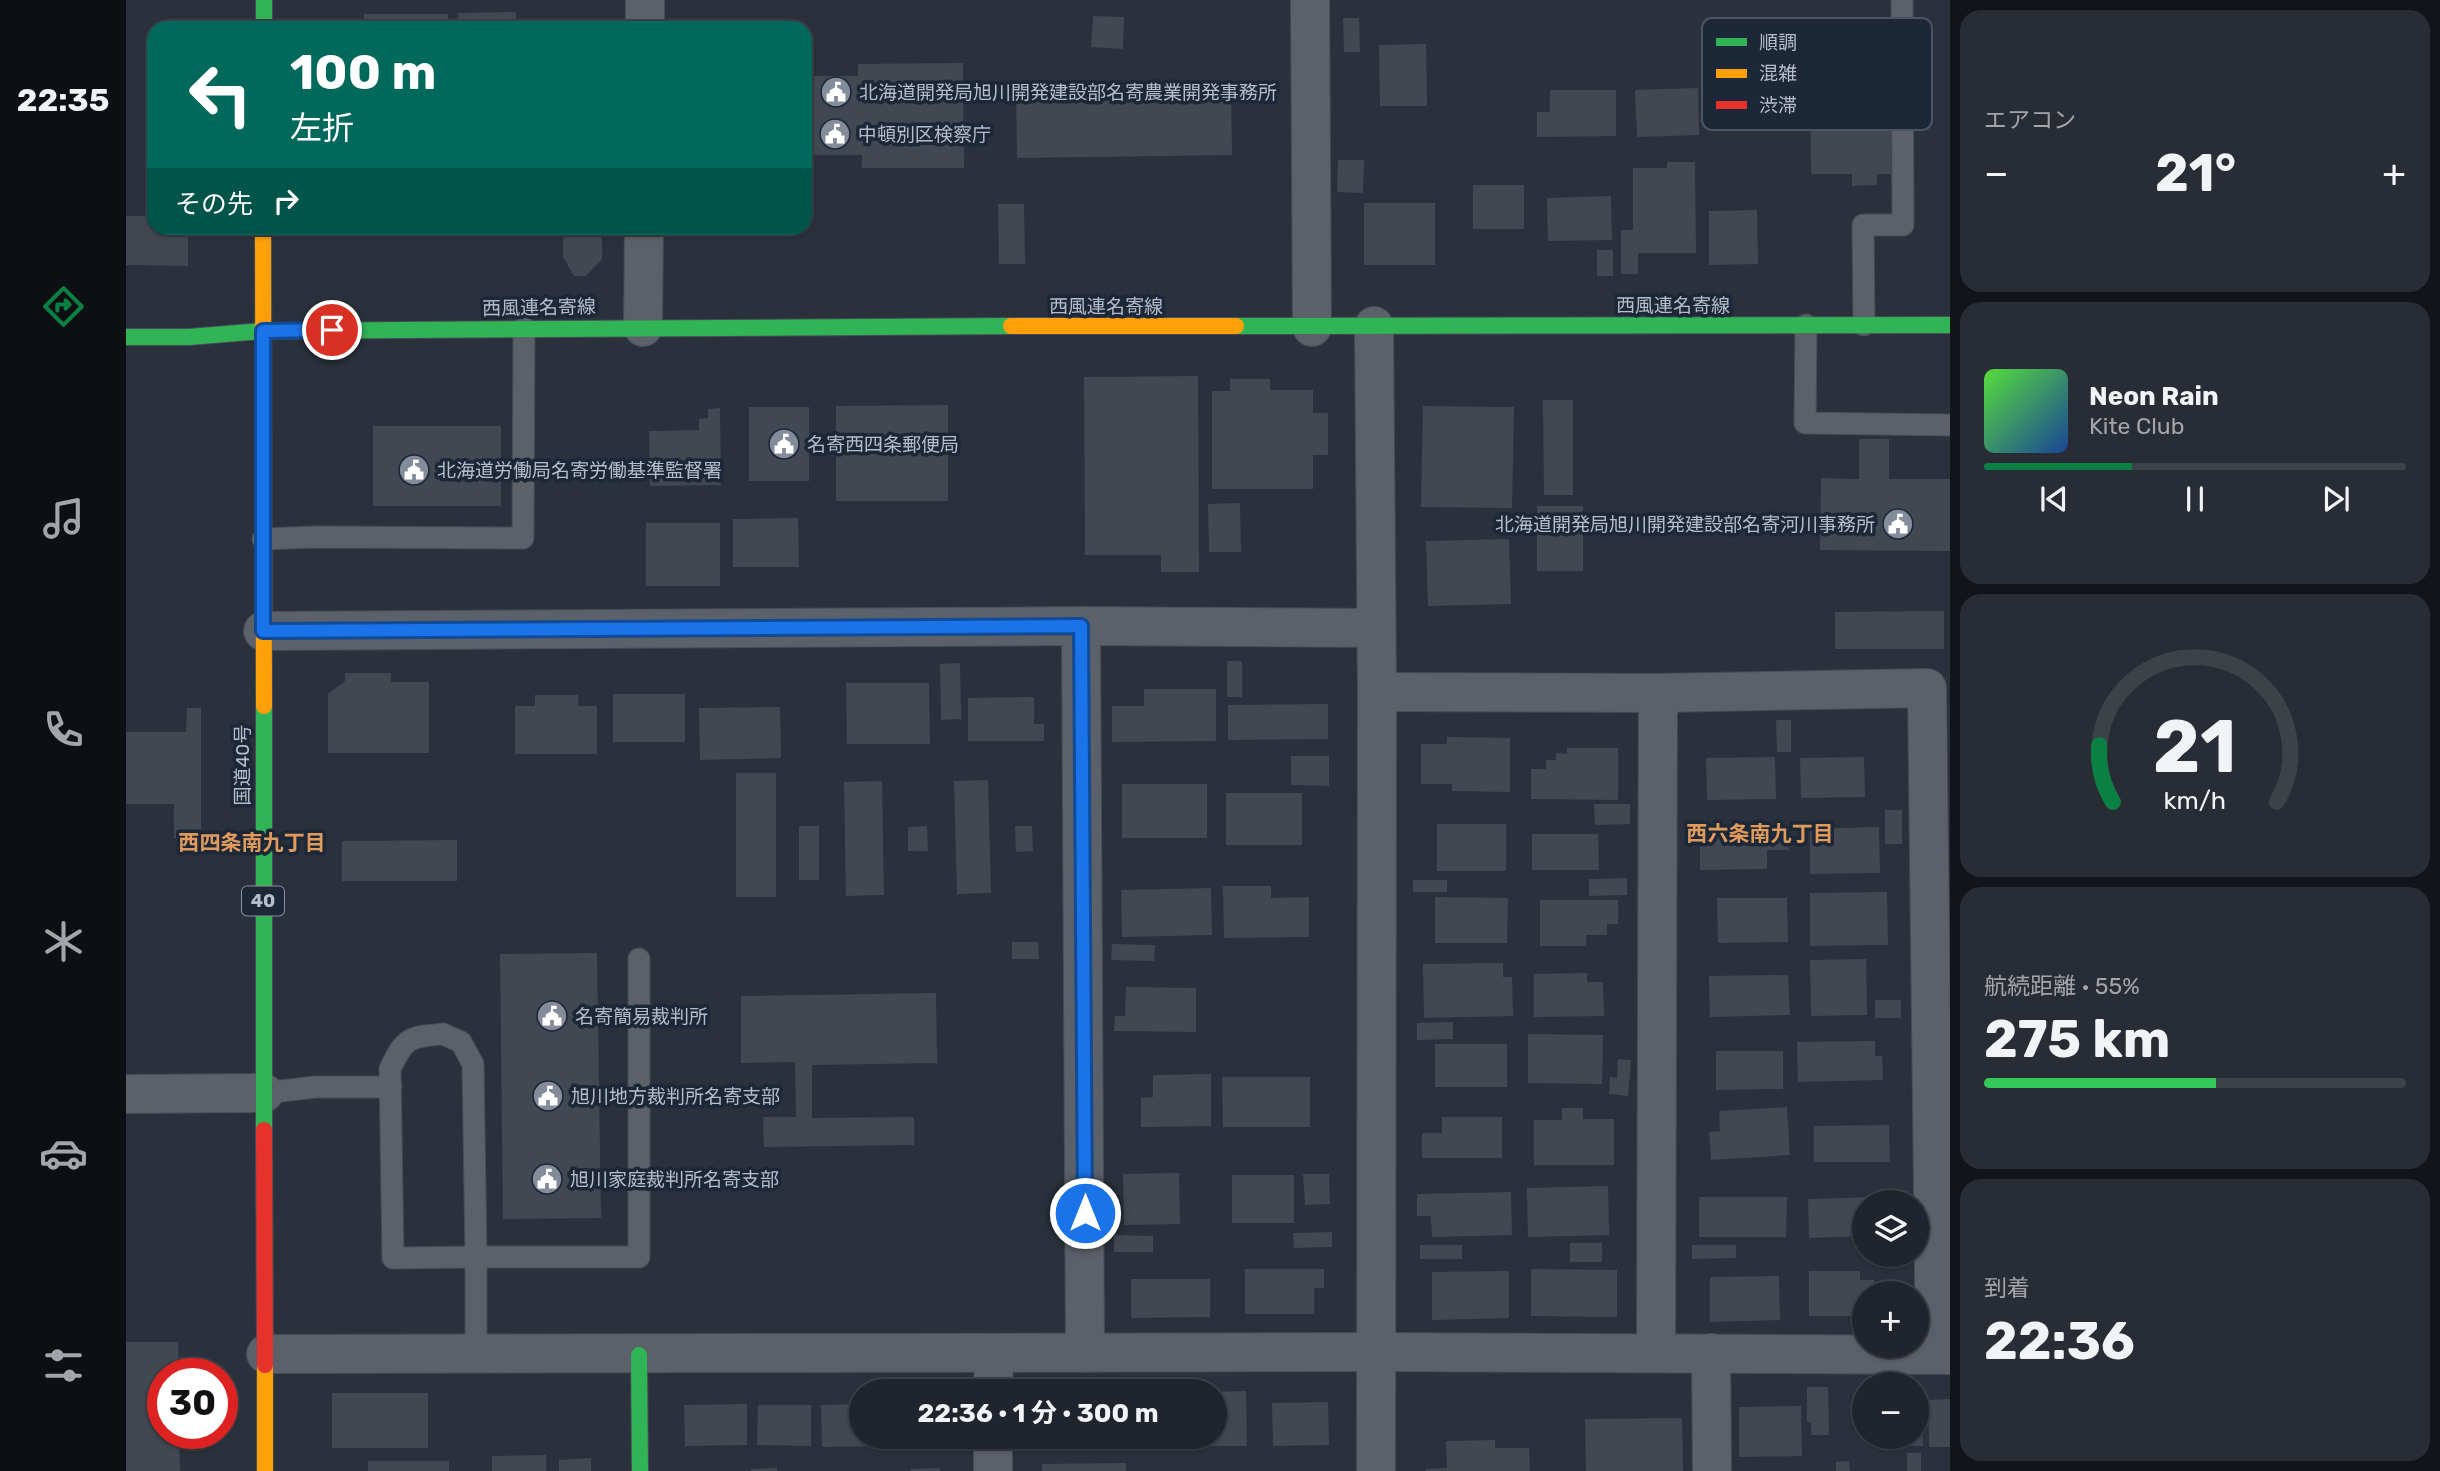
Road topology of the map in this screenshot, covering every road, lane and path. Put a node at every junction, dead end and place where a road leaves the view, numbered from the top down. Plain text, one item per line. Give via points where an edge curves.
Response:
1 (264, 0) edge
2 (645, 0) edge
3 (1310, 0) edge
4 (1902, 0) edge
5 (1902, 18) edge
6 (264, 21) edge
7 (645, 21) edge
8 (1903, 130) edge
9 (263, 235) edge
10 (644, 235) edge
11 (1806, 325) junction
12 (1864, 325) junction
13 (1950, 325) edge
14 (1374, 326) junction
15 (643, 327) junction
16 (1312, 327) junction
17 (524, 328) junction
18 (263, 331) junction
19 (126, 337) edge
20 (1950, 425) edge
21 (263, 539) junction
22 (1081, 626) junction
23 (1376, 628) junction
24 (263, 631) junction
25 (1377, 692) junction
26 (1658, 693) junction
27 (639, 959) dead end
28 (391, 1087) junction
29 (264, 1093) junction
30 (126, 1094) edge
31 (476, 1257) junction
32 (1376, 1352) junction
33 (993, 1353) junction
34 (1086, 1353) junction
35 (1656, 1353) junction
36 (1711, 1353) junction
37 (266, 1354) junction
38 (1942, 1354) edge
39 (639, 1355) junction
40 (476, 1356) junction
41 (993, 1379) edge
42 (993, 1449) edge
43 (265, 1471) edge
44 (640, 1471) edge
45 (993, 1471) edge
46 (1376, 1471) edge
47 (1712, 1471) edge

1 - 6 main road
2 - 7 street
3 - 16 street
4 - 5 lane
8 - 12 lane via 1903,225 1863,225
9 - 18 main road, 国道40号 / 40
10 - 15 street
11 - 12 main road, 西風連名寄線
11 - 14 main road, 西風連名寄線
11 - 20 lane via 1805,424
12 - 13 main road, 西風連名寄線
14 - 16 main road, 西風連名寄線
14 - 23 street
15 - 16 main road, 西風連名寄線
15 - 17 main road, 西風連名寄線
17 - 18 main road, 西風連名寄線
17 - 21 lane via 523,538
18 - 19 main road, 西風連名寄線
18 - 21 main road, 国道40号 / 40
21 - 24 main road, 国道40号 / 40
22 - 23 street
22 - 24 street
22 - 34 street
23 - 25 street
24 - 29 main road, 国道40号 / 40
25 - 26 street
25 - 32 street
26 - 35 street
26 - 38 street via 1927,688
27 - 31 lane via 639,1257
28 - 29 lane via 314,1087
28 - 31 lane via 393,1258
28 - 31 lane via 390,1069 401,1046 416,1036 443,1034 461,1042 473,1064
29 - 30 street
29 - 37 main road, 国道40号 / 40
31 - 40 lane
32 - 34 street
32 - 35 street
32 - 46 street
33 - 34 street
33 - 39 street
33 - 41 street
35 - 36 street
36 - 38 street
36 - 47 street
37 - 40 street
37 - 43 main road, 国道40号 / 40
39 - 40 street
39 - 44 main road
42 - 45 street

